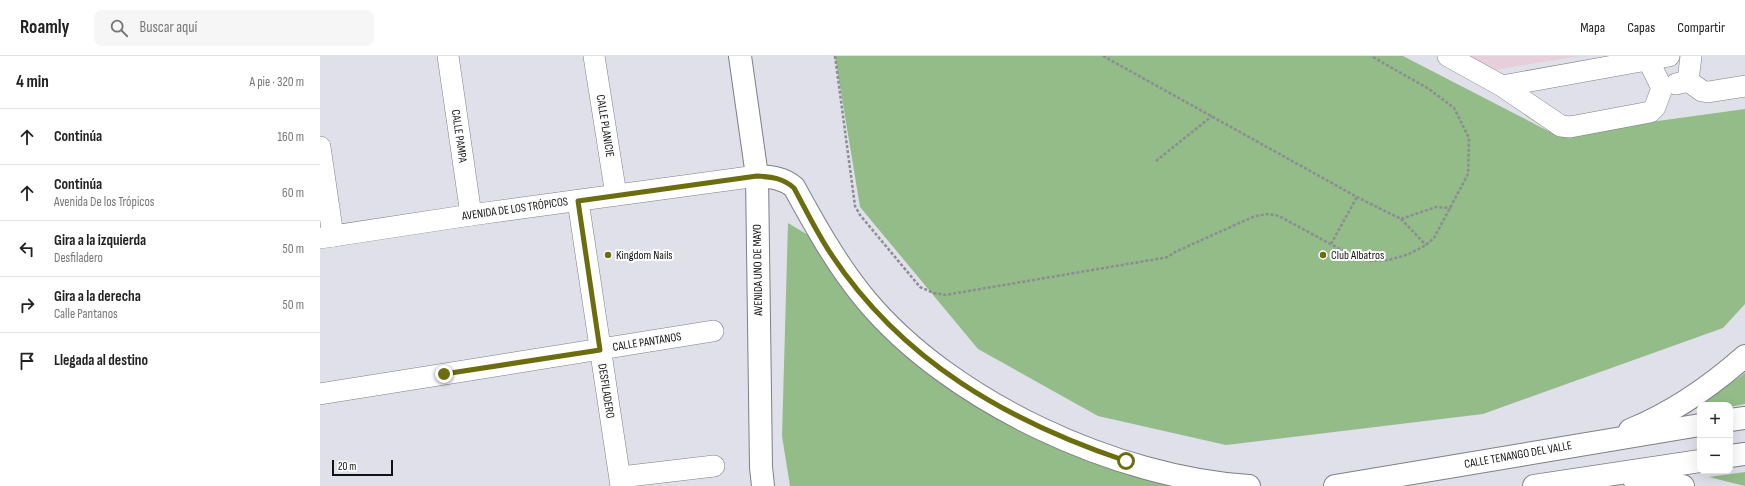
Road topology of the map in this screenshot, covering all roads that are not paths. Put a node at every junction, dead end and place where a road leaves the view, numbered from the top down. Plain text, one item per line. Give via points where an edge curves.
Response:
1 (448, 56) edge
2 (594, 56) edge
3 (740, 56) edge
4 (1448, 56) edge
5 (1669, 56) edge
6 (1691, 56) edge
7 (1648, 60) junction
8 (1688, 80) junction
9 (1502, 86) junction
10 (1745, 86) edge
11 (1662, 88) junction
12 (320, 147) edge
13 (757, 176) junction
14 (616, 195) junction
15 (578, 201) junction
16 (471, 215) junction
17 (327, 237) edge
18 (713, 331) dead end
19 (600, 350) junction
20 (1745, 356) edge
21 (320, 394) edge
22 (1745, 418) edge
23 (1733, 420) edge
24 (1697, 425) edge
25 (1602, 441) junction
26 (1745, 454) edge
27 (1733, 456) edge
28 (1697, 461) edge
29 (714, 466) dead end
30 (1608, 475) junction
31 (621, 482) edge
32 (763, 486) edge
33 (1249, 486) edge
34 (1335, 486) edge
35 (1534, 486) edge
36 (1683, 486) edge

1 - 16 street, CALLE PAMPA
2 - 14 street, CALLE PLANICIE
3 - 13 main road, AVENIDA UNO DE MAYO
4 - 9 street
5 - 7 street
6 - 8 street
7 - 9 street
7 - 11 street
8 - 10 street via 1702,91 1708,92
8 - 11 street
9 - 11 street via 1561,126 1570,127 1650,112 1655,107
12 - 17 street
13 - 14 street, AVENIDA DE LOS TRÓPICOS
13 - 32 main road, AVENIDA UNO DE MAYO
13 - 33 main road via 786,180 794,188 831,253 866,300 931,363 981,397 1046,431 1126,461 1197,479
14 - 15 street, AVENIDA DE LOS TRÓPICOS
15 - 16 street, AVENIDA DE LOS TRÓPICOS
15 - 19 street, DESFILADERO
16 - 17 street, AVENIDA DE LOS TRÓPICOS
18 - 19 street, CALLE PANTANOS
19 - 21 street, CALLE PANTANOS
19 - 31 street, DESFILADERO
20 - 25 main road via 1671,409 1637,427
22 - 23 main road
24 - 25 main road, CALLE TENANGO DEL VALLE
25 - 34 main road, CALLE TENANGO DEL VALLE
26 - 27 main road
28 - 30 main road
29 - 31 street
30 - 35 main road
30 - 36 main road

